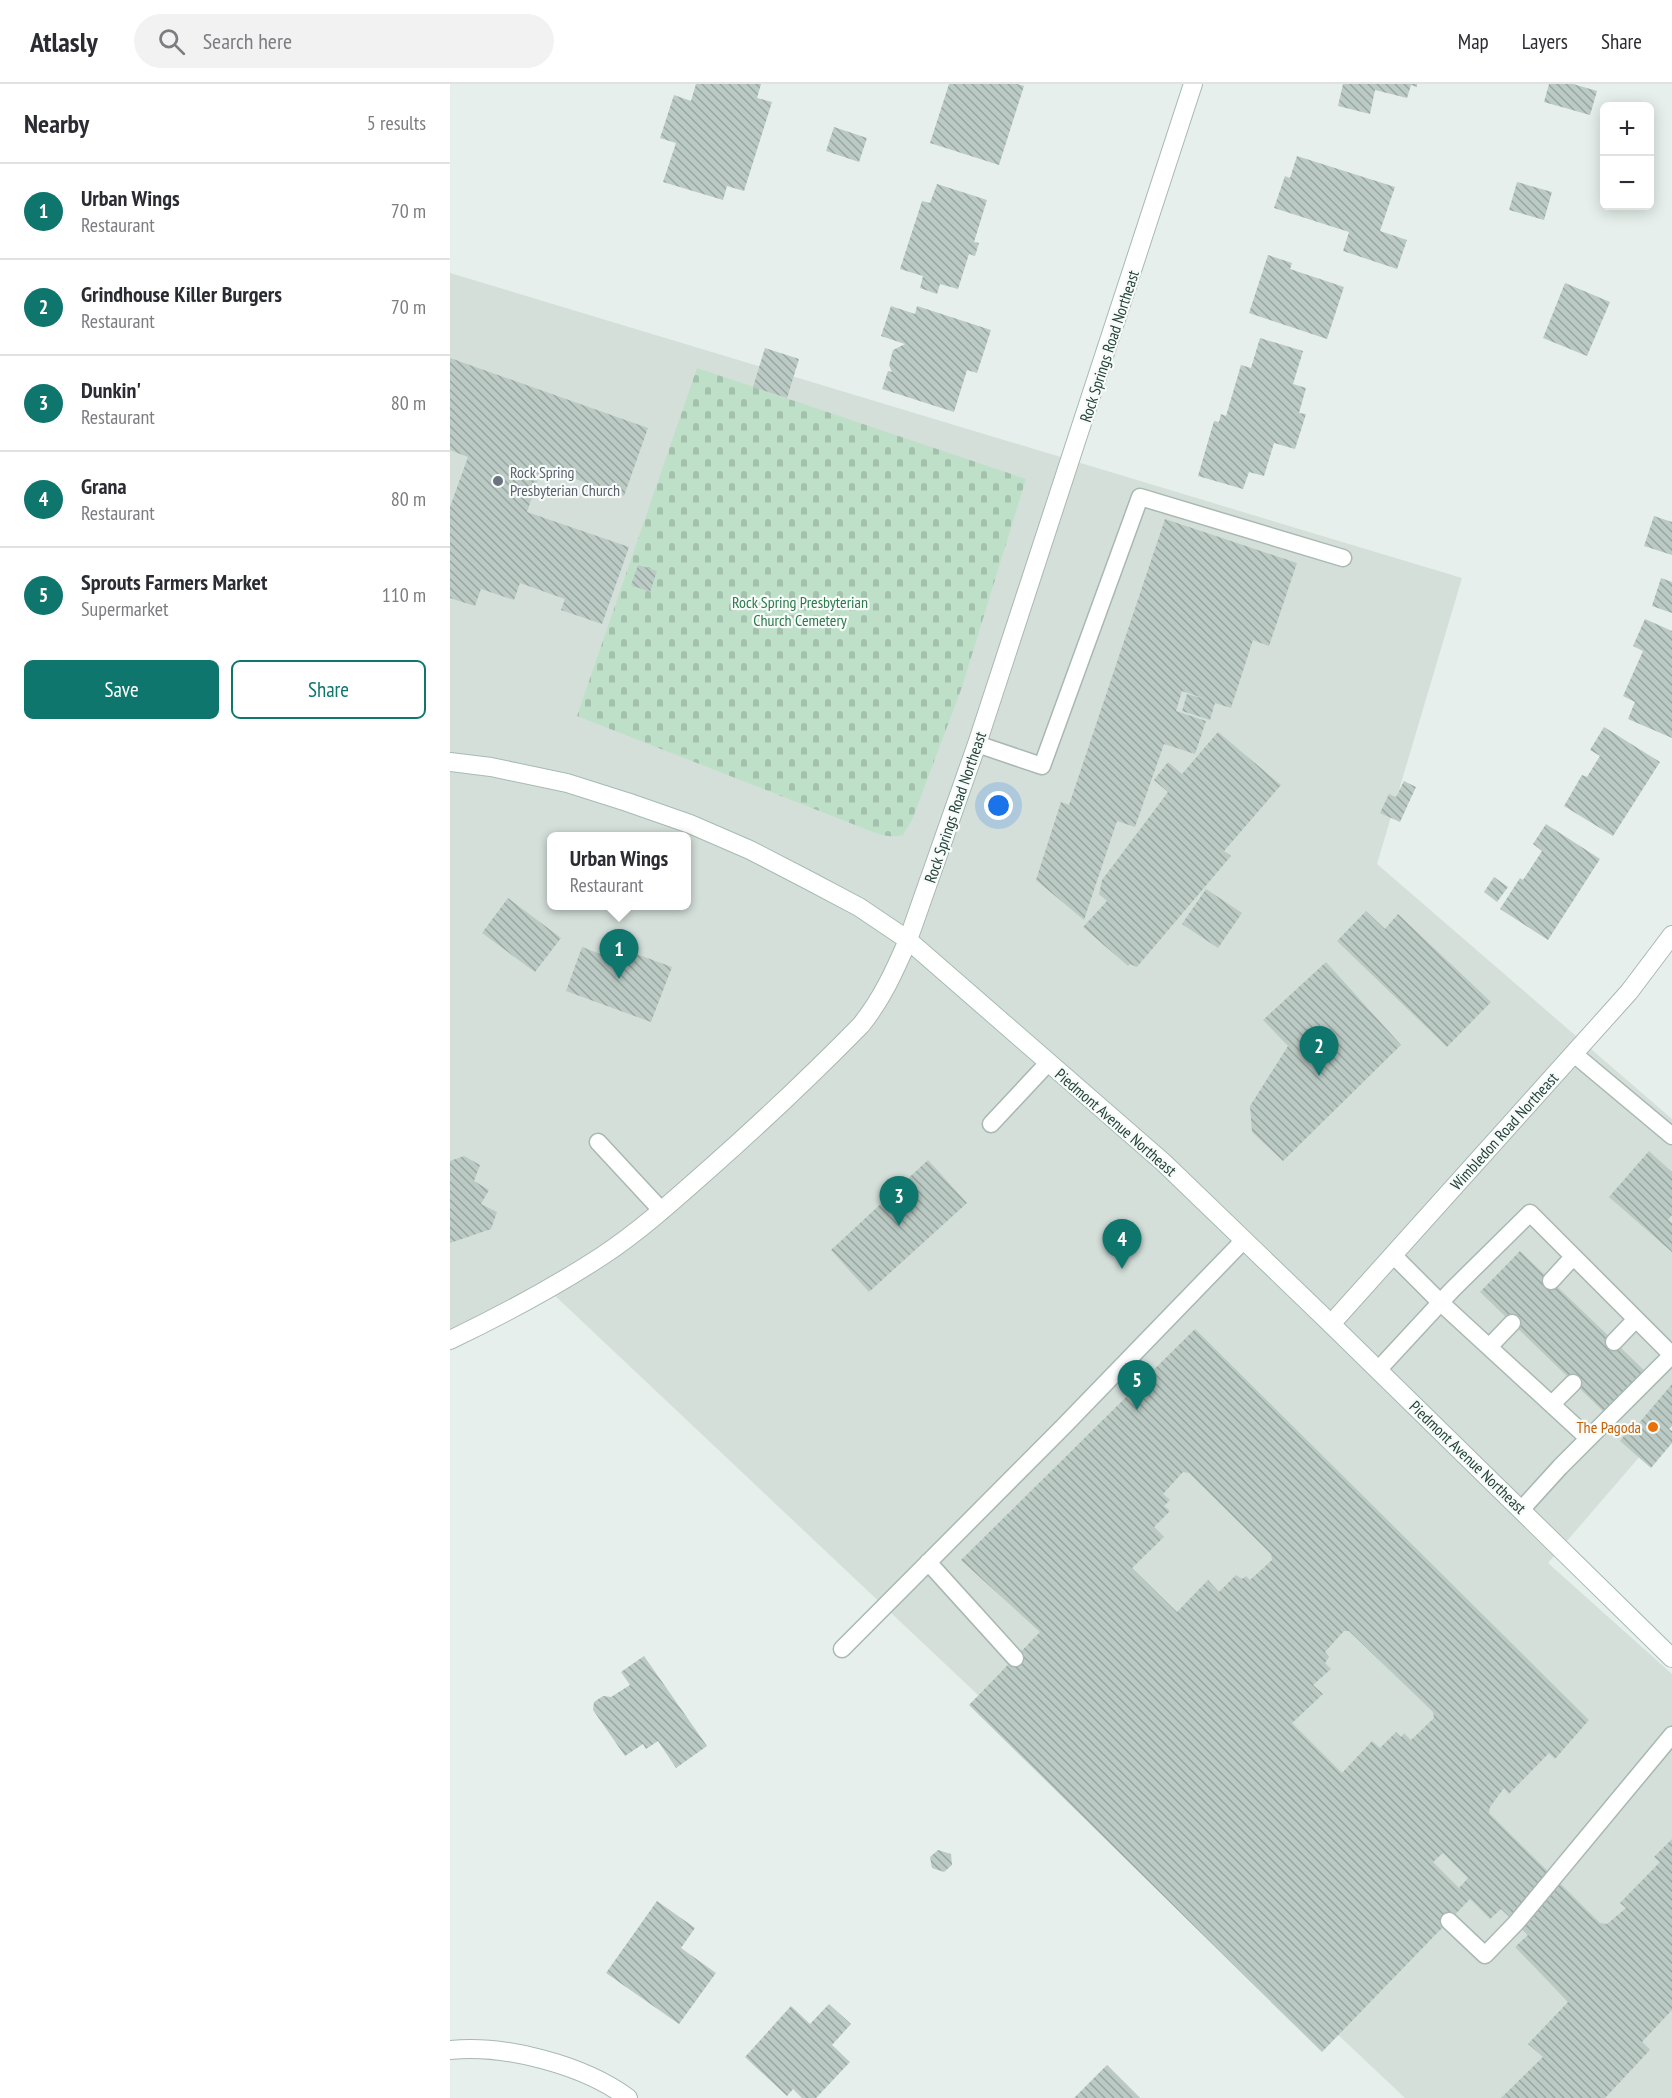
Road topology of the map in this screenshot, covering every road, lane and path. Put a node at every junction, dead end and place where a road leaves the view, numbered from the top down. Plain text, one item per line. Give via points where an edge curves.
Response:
1 (1193, 84) edge
2 (1343, 558) dead end
3 (977, 744) junction
4 (450, 762) edge
5 (1672, 935) edge
6 (908, 940) junction
7 (1574, 1054) junction
8 (1048, 1063) junction
9 (991, 1124) dead end
10 (1672, 1137) edge
11 (598, 1142) dead end
12 (662, 1211) junction
13 (1244, 1240) junction
14 (1393, 1255) junction
15 (1573, 1257) junction
16 (1551, 1281) dead end
17 (1441, 1303) junction
18 (1636, 1319) junction
19 (1512, 1323) dead end
20 (1331, 1324) junction
21 (450, 1340) edge
22 (1614, 1342) dead end
23 (1489, 1347) junction
24 (1378, 1370) junction
25 (1573, 1383) dead end
26 (1552, 1404) junction
27 (1588, 1438) junction
28 (1521, 1510) junction
29 (928, 1562) junction
30 (842, 1649) dead end
31 (1015, 1658) dead end
32 (1672, 1658) edge
33 (1672, 1735) edge
34 (1449, 1921) dead end
35 (450, 2050) edge
36 (628, 2098) edge

1 - 3 street, Rock Springs Road Northeast
2 - 3 lane via 1140,497 1042,766
3 - 6 street, Rock Springs Road Northeast
4 - 6 street, Piedmont Avenue Northeast via 567,783 690,824 808,880
5 - 7 street, Wimbledon Road Northeast via 1638,982
6 - 8 street, Piedmont Avenue Northeast
6 - 12 street, Rock Springs Road Northeast via 886,989 861,1025 751,1132
7 - 10 lane
7 - 14 street, Wimbledon Road Northeast
8 - 9 lane
8 - 13 street, Piedmont Avenue Northeast via 1163,1162
11 - 12 lane
12 - 21 street, Rock Springs Road Northeast via 603,1256 520,1306
13 - 20 street, Piedmont Avenue Northeast
13 - 29 lane
14 - 17 lane
14 - 20 street, Wimbledon Road Northeast
15 - 16 lane
15 - 17 lane via 1530,1213
15 - 18 lane
17 - 23 lane
17 - 24 lane
18 - 22 lane
18 - 27 lane via 1672,1355
19 - 23 lane
20 - 24 street, Piedmont Avenue Northeast
23 - 26 lane
24 - 28 street, Piedmont Avenue Northeast
25 - 26 lane
26 - 27 lane
27 - 28 lane
28 - 32 street, Piedmont Avenue Northeast
29 - 30 lane
29 - 31 lane
33 - 34 lane via 1485,1955
35 - 36 street via 517,2053 574,2069

